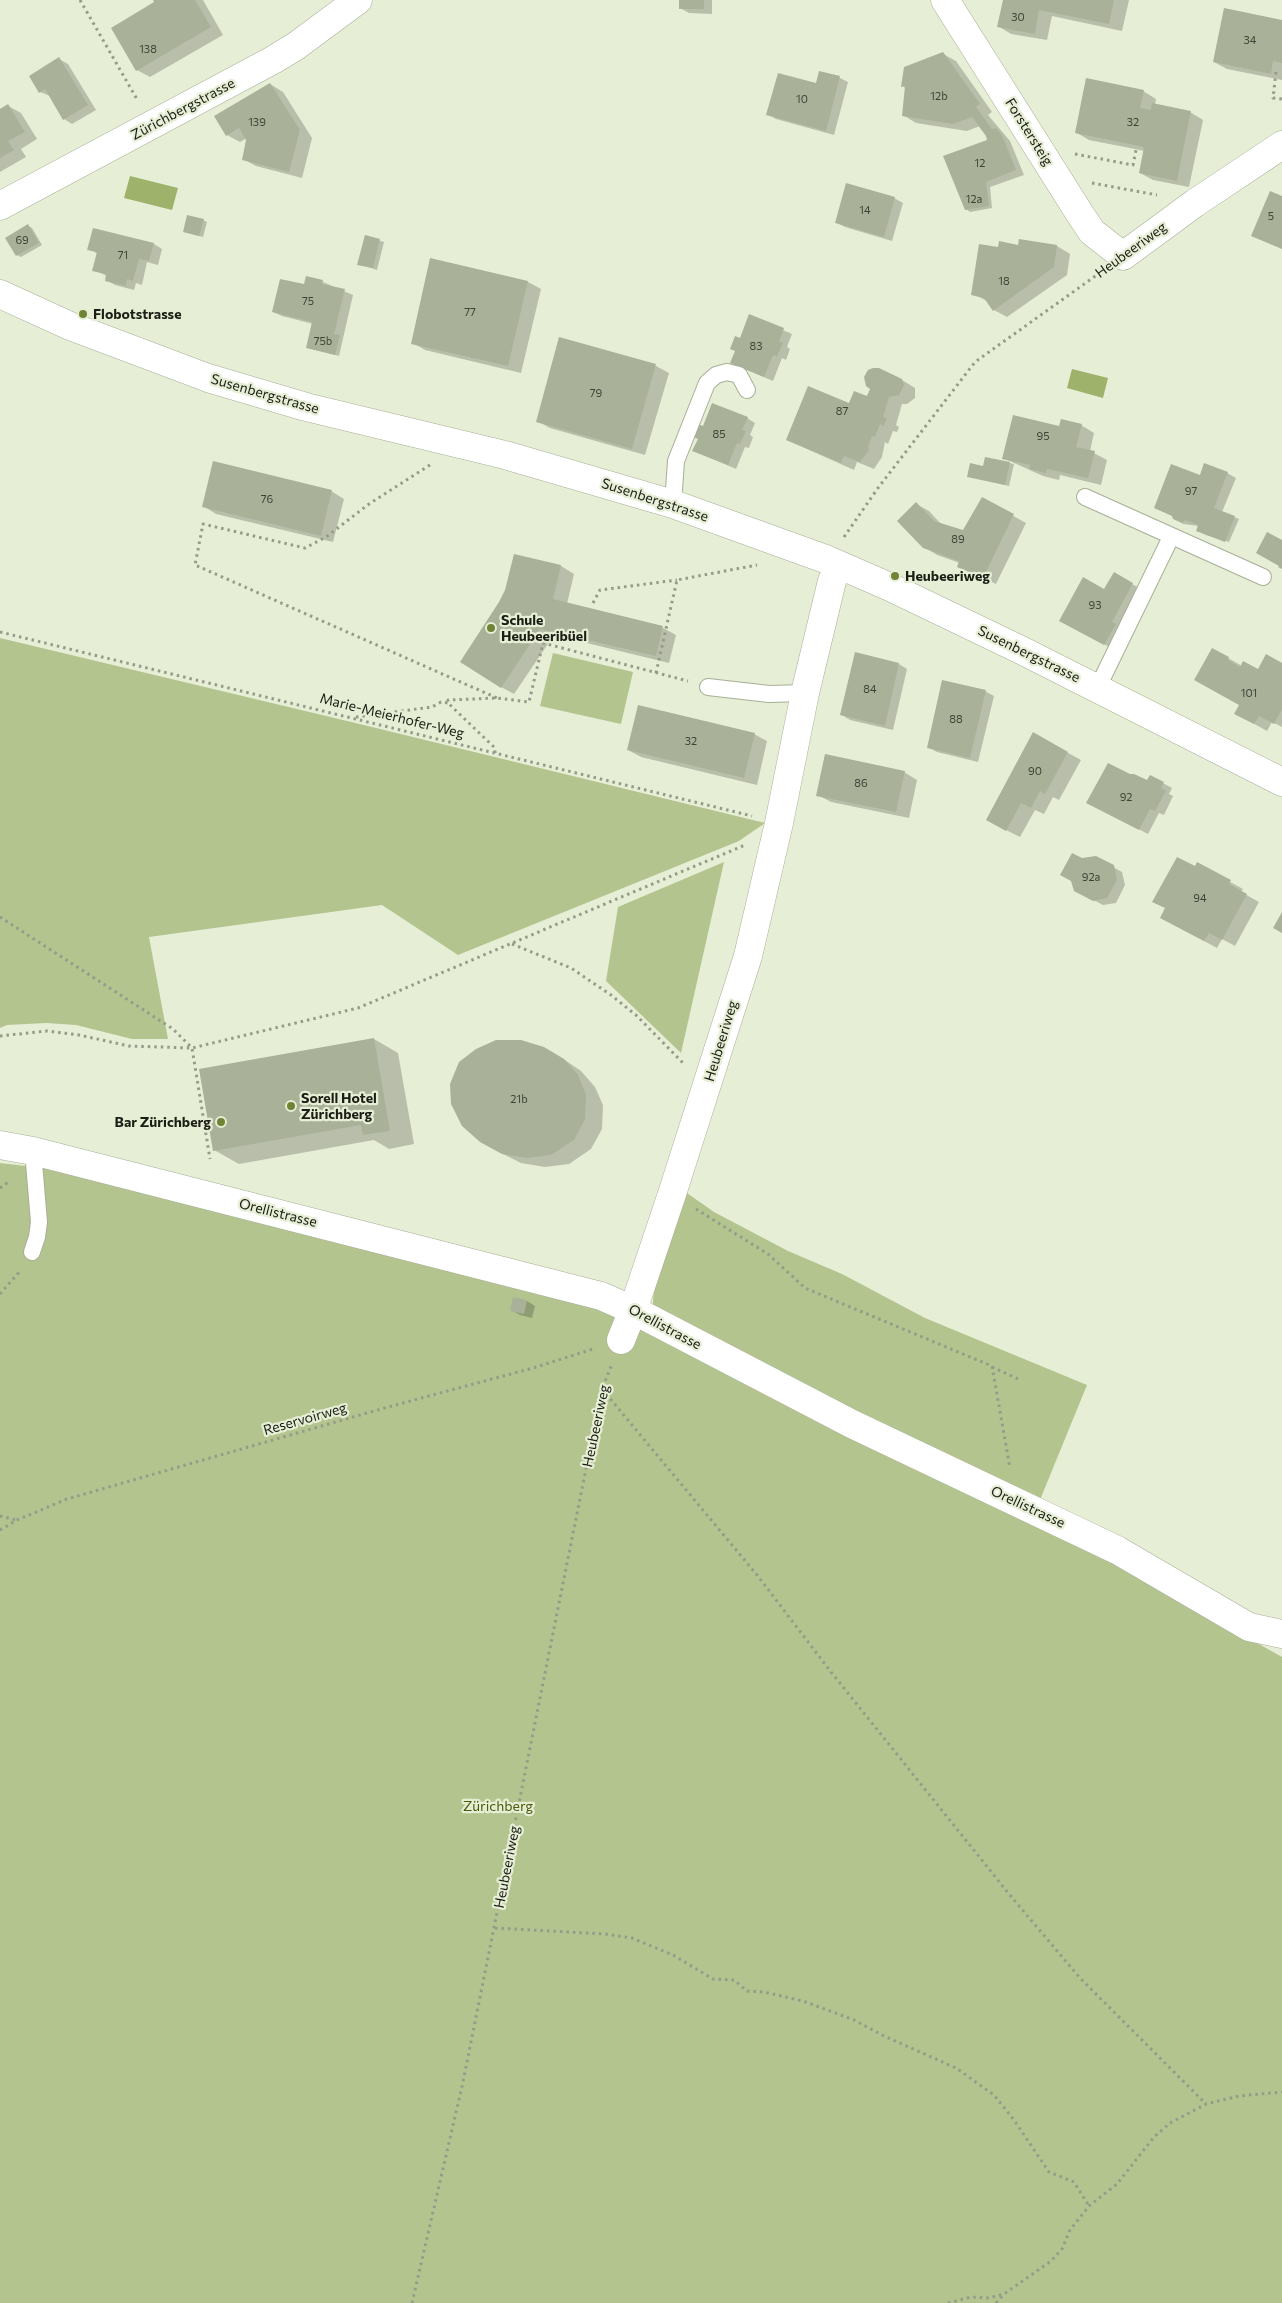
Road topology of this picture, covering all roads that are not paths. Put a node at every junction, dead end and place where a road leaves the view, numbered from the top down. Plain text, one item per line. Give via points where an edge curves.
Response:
1 (358, 0) edge
2 (945, 0) edge
3 (1282, 145) edge
4 (0, 206) edge
5 (1123, 256) joint
6 (0, 294) edge
7 (747, 390) dead end
8 (1085, 496) dead end
9 (673, 504) junction
10 (1171, 537) junction
11 (840, 554) junction
12 (1263, 577) dead end
13 (708, 687) road end
14 (1098, 687) junction
15 (805, 693) junction
16 (1282, 782) edge
17 (0, 1145) edge
18 (33, 1151) junction
19 (32, 1252) road end
20 (633, 1310) junction
21 (620, 1340) road end
22 (1282, 1634) edge

1 - 4 street, Zürichbergstrasse via 273,60
2 - 5 street, Forstersteig via 1092,232
3 - 5 street, Heubeeriweg
6 - 9 street, Susenbergstrasse via 70,326 208,378 306,408 505,455
7 - 9 lane via 739,375 727,372 716,374 707,383 676,461
8 - 10 lane
9 - 11 street, Susenbergstrasse
10 - 12 lane
10 - 14 lane
11 - 14 street, Susenbergstrasse via 890,587
11 - 15 street, Heubeeriweg
13 - 15 lane via 769,694
14 - 16 street, Susenbergstrasse
15 - 20 street, Heubeeriweg via 748,956
17 - 18 street, Orellistrasse
18 - 19 lane via 38,1222
18 - 20 street, Orellistrasse via 601,1296
20 - 21 street, Heubeeriweg
20 - 22 street, Orellistrasse via 852,1424 1117,1550 1248,1627

